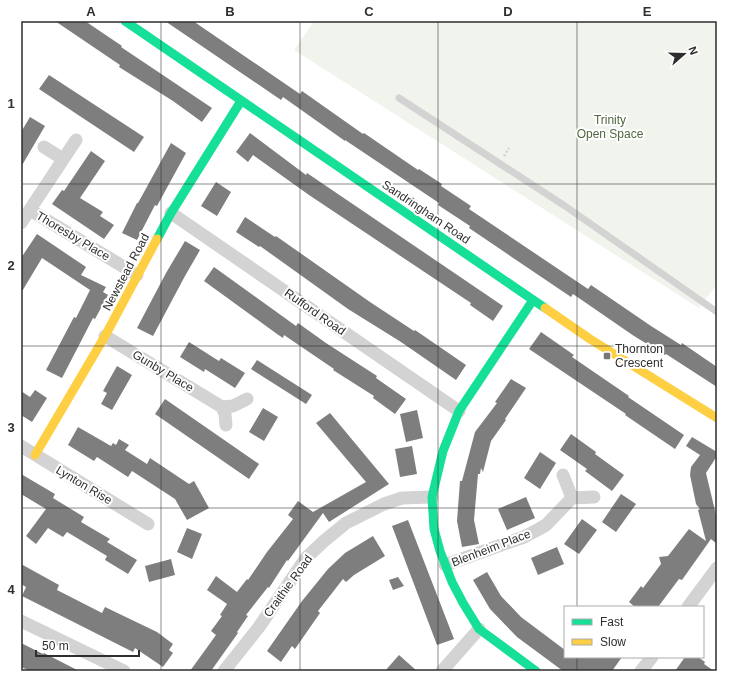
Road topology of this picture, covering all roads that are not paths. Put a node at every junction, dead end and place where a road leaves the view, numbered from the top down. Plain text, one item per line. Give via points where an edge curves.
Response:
1 (125, 21) edge
2 (399, 98) dead end
3 (241, 101) junction
4 (76, 140) dead end
5 (44, 147) dead end
6 (63, 160) junction
7 (30, 210) junction
8 (171, 213) junction
9 (21, 223) edge
10 (138, 275) junction
11 (533, 300) junction
12 (717, 312) edge
13 (105, 336) junction
14 (247, 399) dead end
15 (222, 407) junction
16 (459, 411) junction
17 (717, 418) edge
18 (226, 425) dead end
19 (21, 446) edge
20 (35, 455) junction
21 (563, 475) dead end
22 (432, 497) junction
23 (594, 497) dead end
24 (572, 498) junction
25 (148, 524) dead end
26 (445, 565) junction
27 (717, 568) edge
28 (689, 606) edge
29 (21, 621) edge
30 (479, 629) junction
31 (651, 658) edge
32 (124, 671) edge
33 (224, 671) edge
34 (442, 671) edge
35 (536, 671) edge
36 (642, 671) edge

1 - 3 street, Sandringham Road
2 - 12 lane via 565,206
3 - 8 street, Newstead Road
3 - 11 street, Sandringham Road
4 - 6 street, Thoresby Place
5 - 6 street
6 - 7 street, Thoresby Place
7 - 9 street, Thoresby Place
7 - 10 street, Thoresby Place
8 - 10 street, Newstead Road
8 - 16 street, Rufford Road
10 - 13 street, Newstead Road
11 - 16 street
11 - 17 street, Sandringham Road
13 - 15 street, Gunby Place
13 - 20 street, Newstead Road
14 - 15 street via 233,406
15 - 18 street
16 - 22 street via 443,451
19 - 20 street, Lynton Rise
20 - 25 street, Lynton Rise
21 - 24 street
22 - 26 street via 434,529
22 - 33 street, Craithie Road via 402,498 384,504 346,523 324,541 306,558
23 - 24 street
24 - 26 street, Blenheim Place via 540,529
26 - 30 street
27 - 28 street
29 - 32 street
30 - 34 street
30 - 35 street
31 - 36 street

